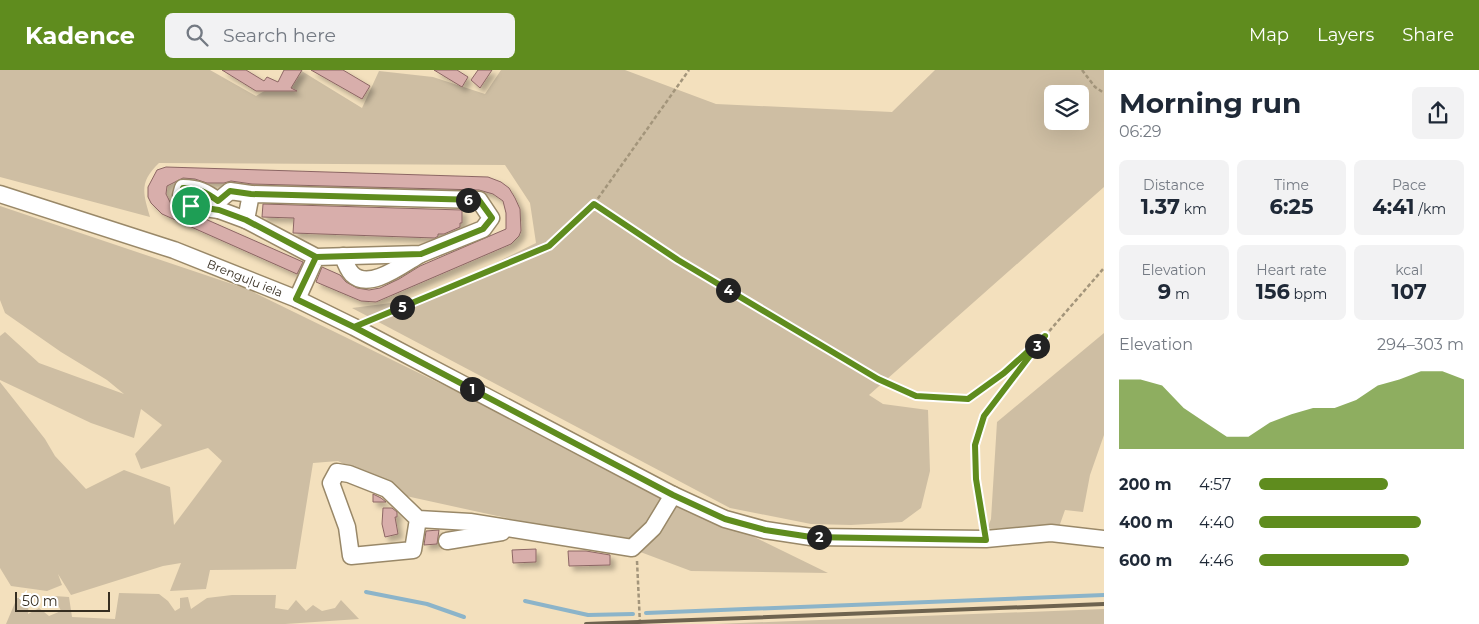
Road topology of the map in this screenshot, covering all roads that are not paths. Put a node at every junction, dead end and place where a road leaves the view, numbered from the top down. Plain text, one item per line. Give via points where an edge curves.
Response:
1 (0, 194) edge
2 (251, 194) junction
3 (246, 220) junction
4 (421, 254) junction
5 (342, 256) junction
6 (316, 257) junction
7 (296, 299) junction
8 (673, 495) junction
9 (418, 519) junction
10 (516, 530) junction
11 (1104, 539) edge
12 (447, 541) dead end

1 - 7 street, Brenguļu iela via 174,250
2 - 3 street
2 - 3 street via 230,191 218,205
2 - 4 street via 479,200 492,218 483,229
3 - 6 street
4 - 5 street
4 - 5 street via 377,279 361,280 351,273
5 - 6 street
6 - 7 street
7 - 8 street, Brenguļu iela
8 - 10 street via 653,528 632,548
8 - 11 street, Brenguļu iela via 725,519 765,530 811,537 986,540 1051,533
9 - 9 street via 386,489 337,472 331,482 347,527 351,556 413,550
9 - 10 street via 470,522
10 - 12 street

